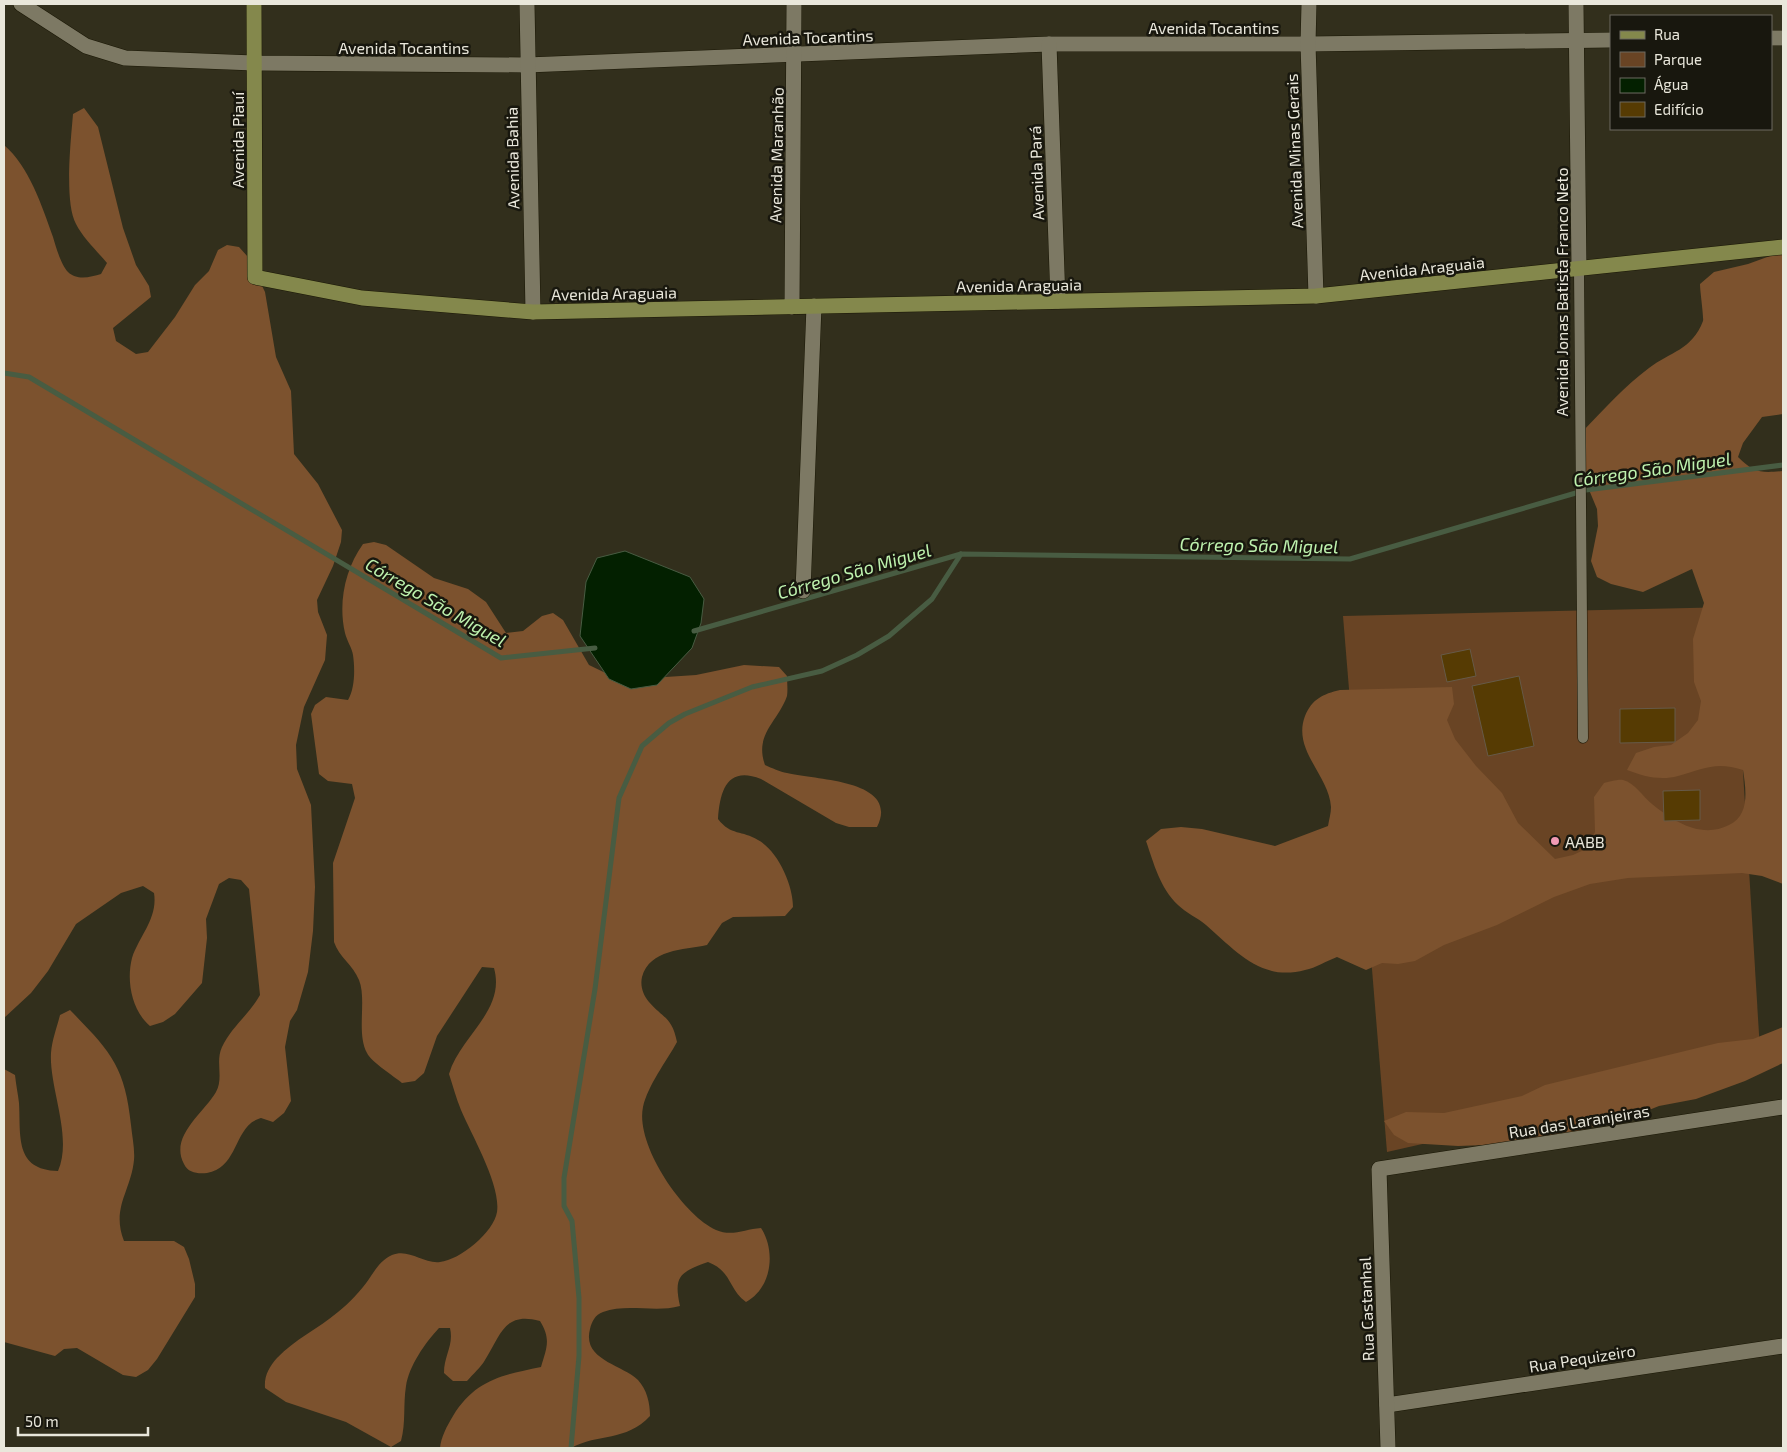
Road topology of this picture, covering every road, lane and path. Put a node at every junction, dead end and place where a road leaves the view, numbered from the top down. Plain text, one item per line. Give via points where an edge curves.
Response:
1 (21, 4) edge
2 (254, 4) edge
3 (527, 4) edge
4 (794, 4) edge
5 (1309, 4) edge
6 (1576, 4) edge
7 (1610, 40) edge
8 (1577, 41) junction
9 (1049, 44) junction
10 (1308, 44) junction
11 (794, 55) junction
12 (254, 64) junction
13 (527, 65) junction
14 (1783, 247) edge
15 (1578, 269) junction
16 (255, 277) joint
17 (1316, 296) junction
18 (1058, 301) junction
19 (814, 306) junction
20 (792, 307) junction
21 (533, 312) junction
22 (803, 591) dead end
23 (1583, 738) dead end
24 (1783, 1107) edge
25 (1379, 1169) joint
26 (1783, 1346) edge
27 (1387, 1405) junction
28 (1388, 1448) edge

1 - 12 street, Avenida Tocantins via 86,46 125,58
2 - 12 street, Avenida Piauí
3 - 13 street, Avenida Bahia
4 - 11 street, Avenida Maranhão
5 - 10 street, Avenida Minas Gerais
6 - 8 street, Avenida Jonas Batista Franco Neto
7 - 8 street, Avenida Tocantins
8 - 10 street, Avenida Tocantins
8 - 15 street, Avenida Jonas Batista Franco Neto
9 - 10 street, Avenida Tocantins
9 - 11 street, Avenida Tocantins
9 - 18 street, Avenida Pará
10 - 17 street, Avenida Minas Gerais
11 - 13 street, Avenida Tocantins
11 - 20 street, Avenida Maranhão
12 - 13 street, Avenida Tocantins
12 - 16 street, Avenida Piauí
13 - 21 street, Avenida Bahia
14 - 15 street, Avenida Araguaia
15 - 17 street, Avenida Araguaia
15 - 23 lane, Avenida Jonas Batista Franco Neto
16 - 21 street, Avenida Araguaia via 362,298
17 - 18 street, Avenida Araguaia
18 - 19 street, Avenida Araguaia
19 - 20 street, Avenida Araguaia
19 - 22 street
20 - 21 street, Avenida Araguaia
24 - 25 street, Rua das Laranjeiras
25 - 27 street, Rua Castanhal
26 - 27 street, Rua Pequizeiro
27 - 28 street, Rua Castanhal

